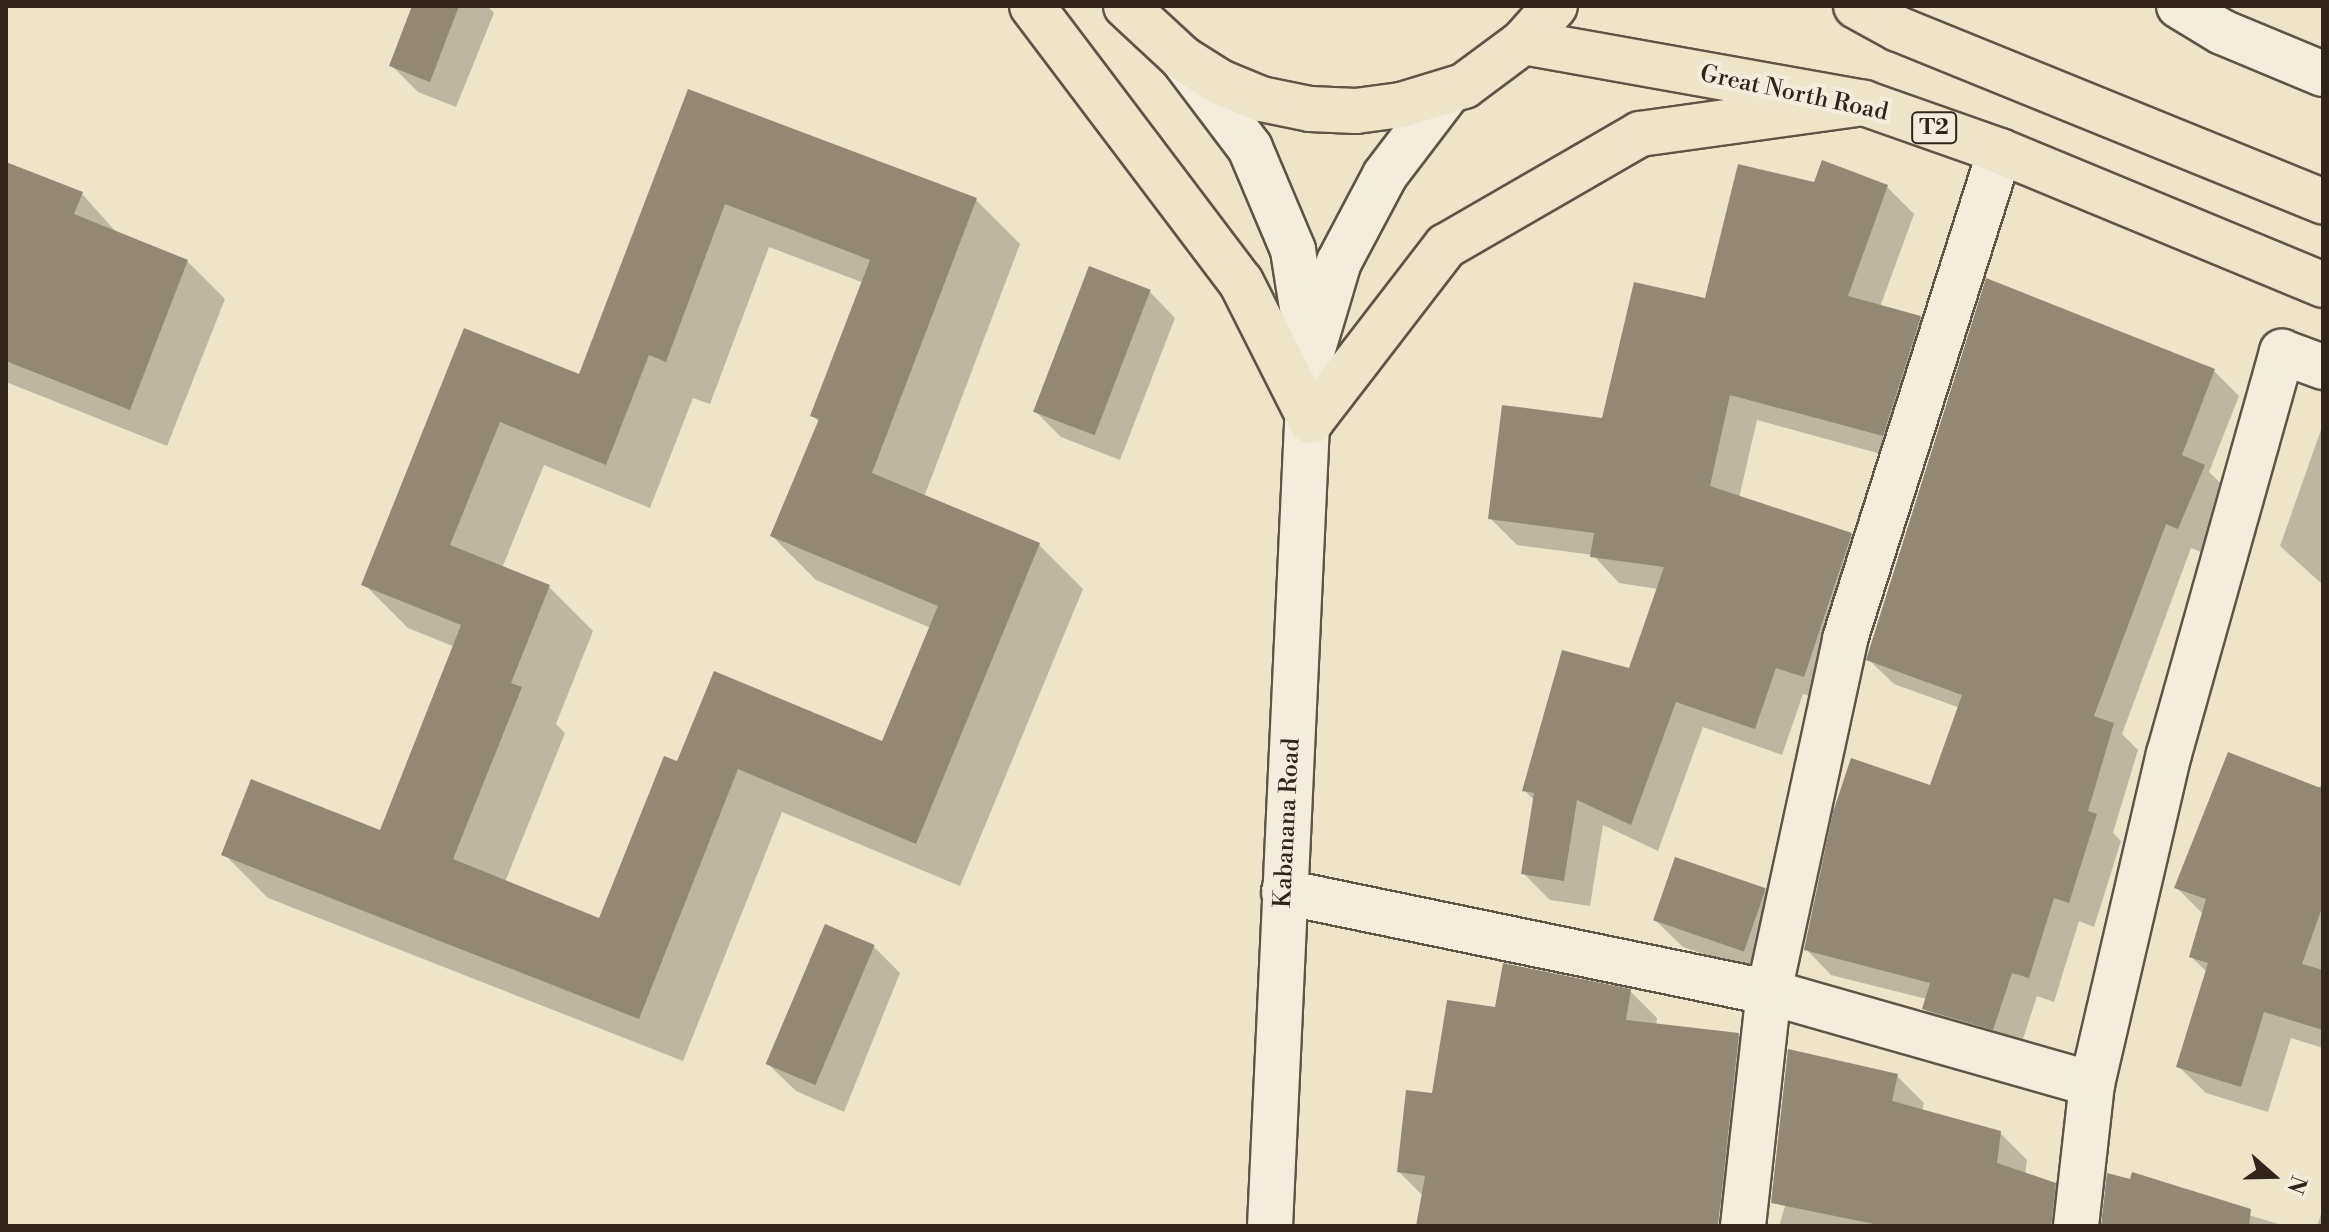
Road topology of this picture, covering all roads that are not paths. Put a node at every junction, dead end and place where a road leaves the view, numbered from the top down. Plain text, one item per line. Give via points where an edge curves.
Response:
1 (1032, 6) edge
2 (1126, 6) edge
3 (1555, 6) edge
4 (1856, 6) edge
5 (2179, 6) edge
6 (1523, 42) junction
7 (1182, 58) junction
8 (2323, 74) edge
9 (1446, 95) junction
10 (1864, 103) junction
11 (2000, 151) junction
12 (2323, 202) edge
13 (2323, 285) edge
14 (1310, 359) junction
15 (2323, 367) edge
16 (1311, 421) junction
17 (1284, 892) junction
18 (1769, 992) junction
19 (2092, 1084) junction
20 (1270, 1226) edge
21 (1743, 1226) edge
22 (2076, 1226) edge

1 - 16 main road via 1241,282
2 - 7 main road
3 - 6 main road
4 - 12 main road via 1898,29
5 - 8 street via 2222,32
6 - 9 main road
6 - 10 main road, Great North Road / T2
7 - 9 main road via 1261,99 1310,109 1356,111
7 - 14 street via 1250,148 1293,250
9 - 14 street via 1385,175 1339,262
10 - 11 main road, Great North Road / T2
10 - 16 main road via 1640,134 1598,158 1446,246
11 - 13 main road, Great North Road / T2
11 - 18 street via 1845,639
14 - 16 street
15 - 19 street via 2282,352 2169,754
16 - 17 street, Kabanana Road
17 - 18 street
17 - 20 street, Kabanana Road
18 - 19 street
18 - 21 street
19 - 22 street

